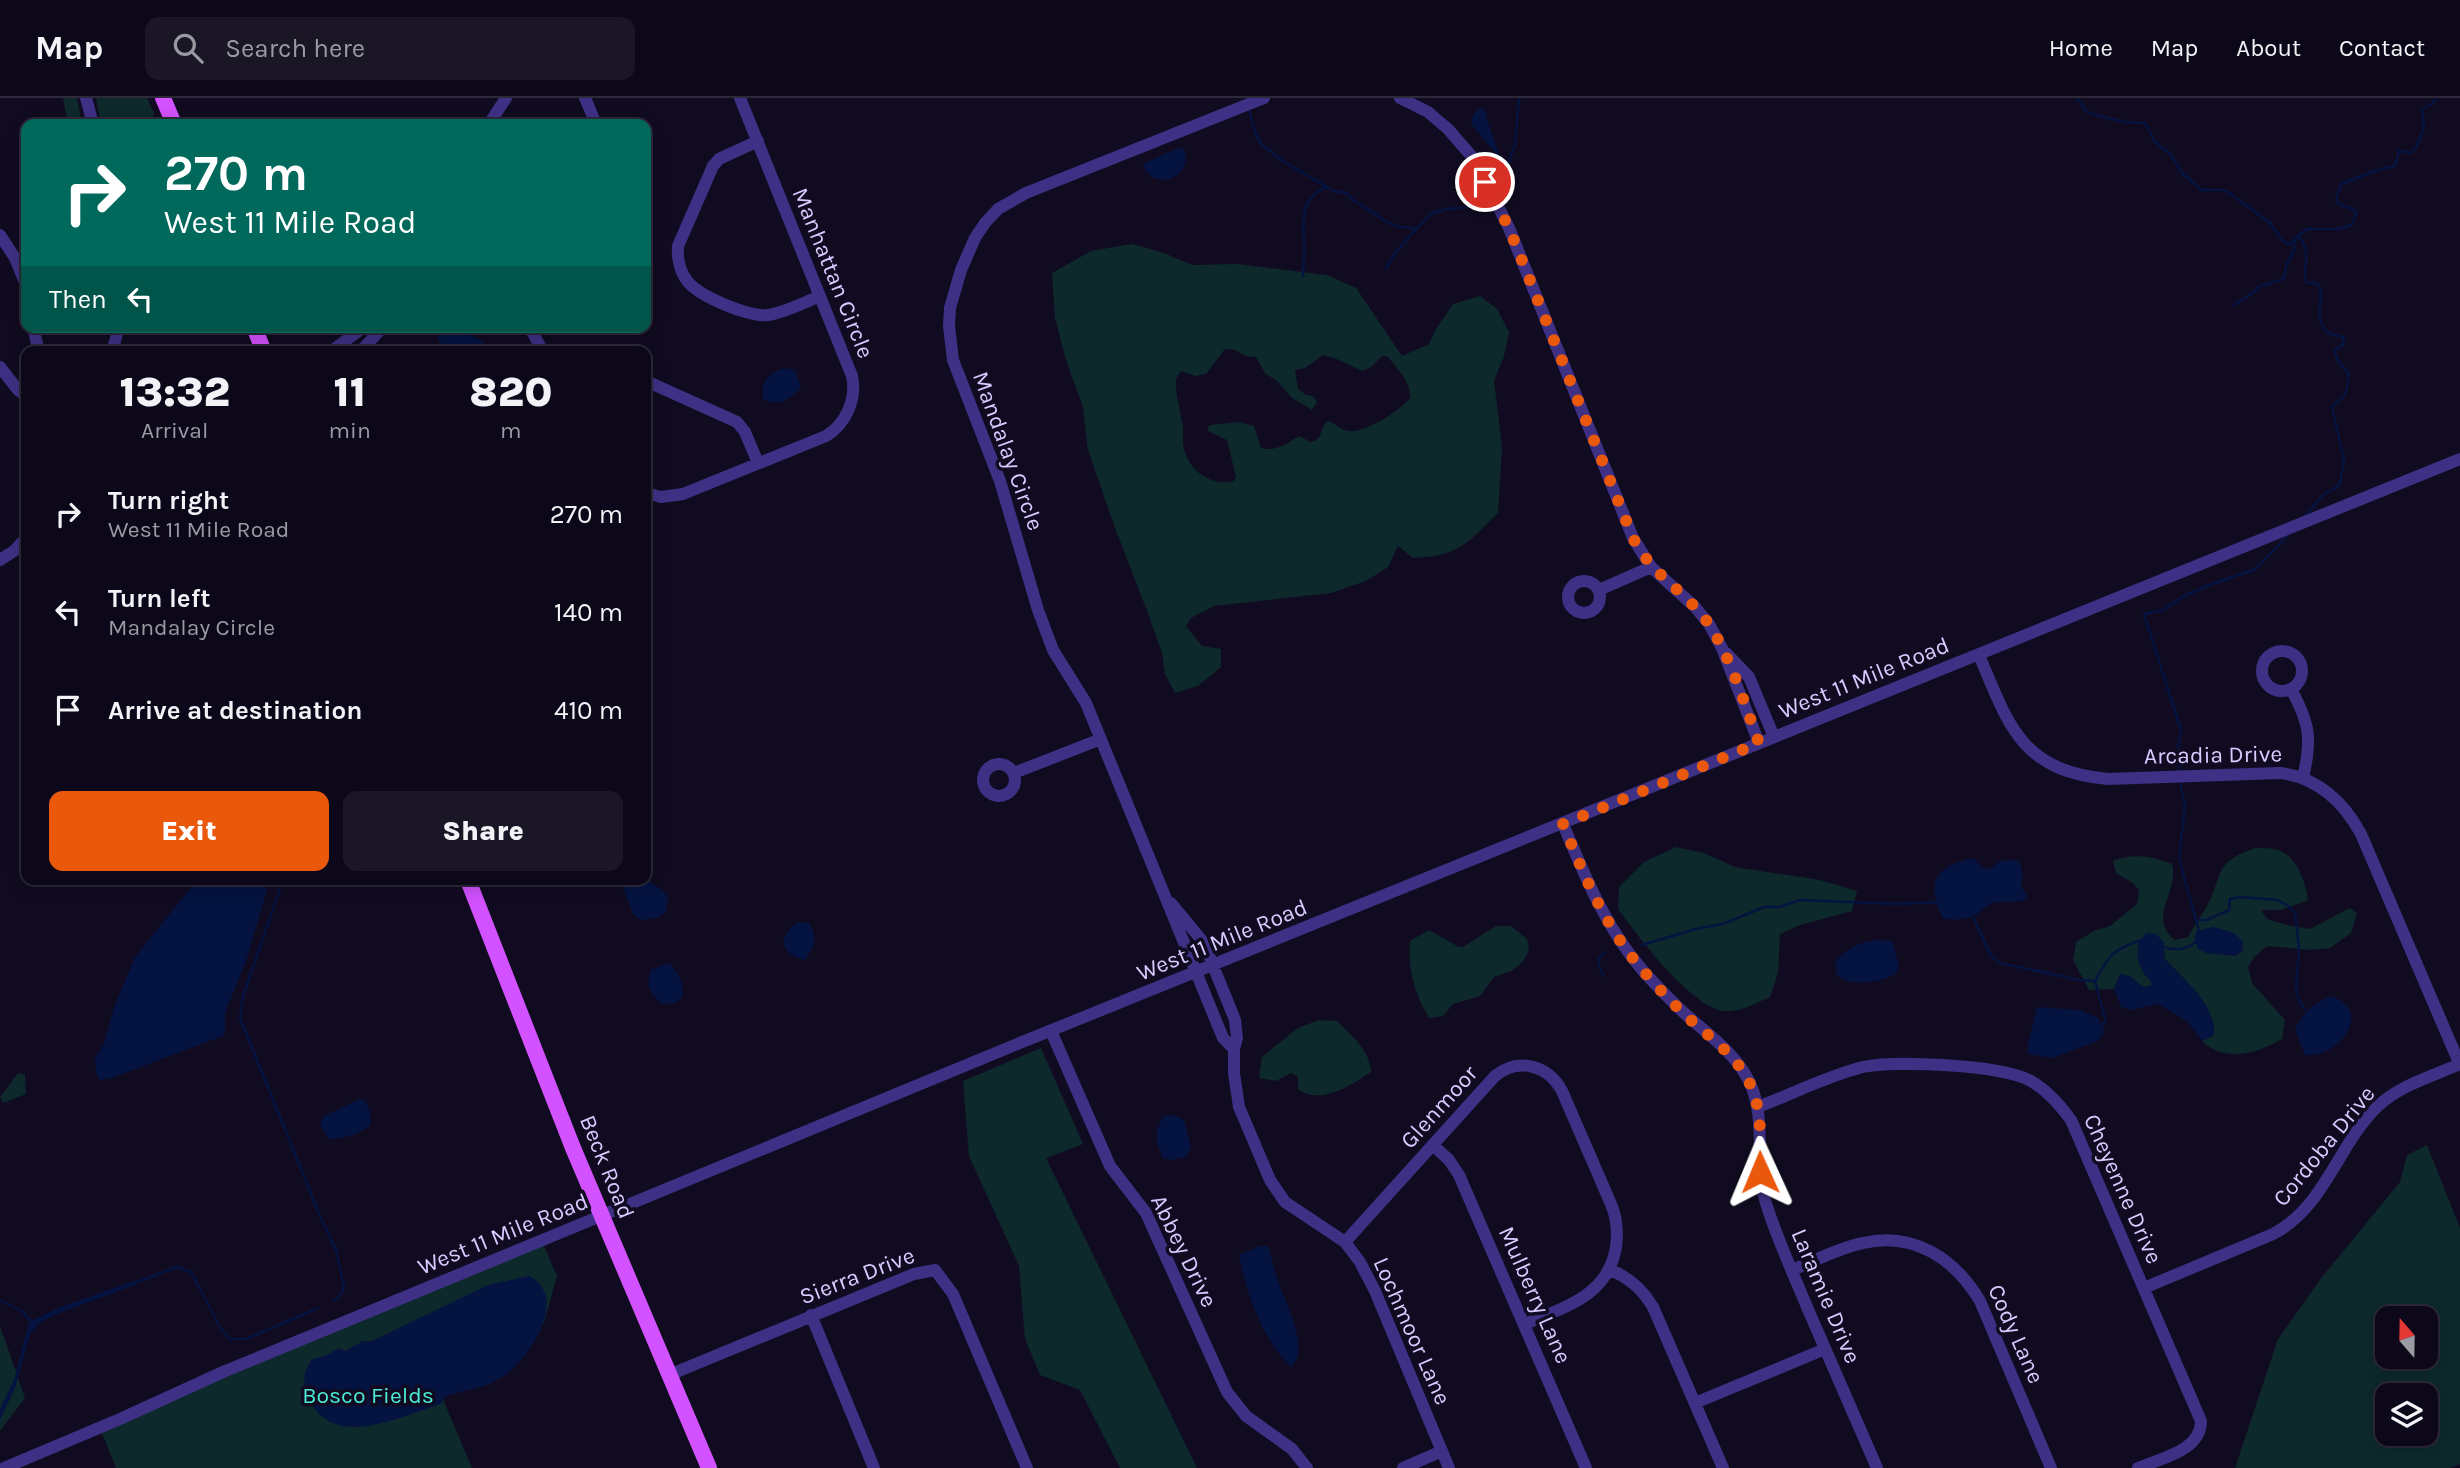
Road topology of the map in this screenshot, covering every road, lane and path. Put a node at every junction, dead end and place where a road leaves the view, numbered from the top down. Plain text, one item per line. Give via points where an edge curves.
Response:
1 (86, 98) edge
2 (163, 98) edge
3 (506, 98) edge
4 (585, 98) edge
5 (740, 98) edge
6 (1264, 98) edge
7 (1400, 98) edge
8 (92, 119) edge
9 (172, 119) edge
10 (492, 119) edge
11 (594, 119) edge
12 (758, 141) junction
13 (0, 235) edge
14 (21, 273) edge
15 (820, 296) junction
16 (357, 333) edge
17 (378, 333) edge
18 (339, 346) edge
19 (366, 346) edge
20 (0, 367) edge
21 (651, 383) edge
22 (21, 392) edge
23 (2460, 459) edge
24 (758, 463) junction
25 (651, 494) edge
26 (21, 543) edge
27 (0, 561) edge
28 (1651, 567) junction
29 (1599, 590) dead end
30 (1722, 648) junction
31 (1979, 655) junction
32 (2291, 690) dead end
33 (1774, 737) junction
34 (1101, 738) junction
35 (1759, 743) junction
36 (1014, 773) dead end
37 (2303, 778) junction
38 (1563, 824) junction
39 (470, 885) edge
40 (1164, 895) junction
41 (1213, 966) junction
42 (1196, 972) junction
43 (1051, 1031) junction
44 (1234, 1049) junction
45 (2460, 1065) edge
46 (1758, 1107) junction
47 (1434, 1146) junction
48 (601, 1216) junction
49 (1345, 1242) junction
50 (1611, 1270) junction
51 (1792, 1270) junction
52 (2144, 1288) junction
53 (811, 1315) junction
54 (1525, 1324) junction
55 (1825, 1349) junction
56 (669, 1375) junction
57 (1695, 1403) junction
58 (1442, 1451) junction
59 (4, 1468) edge
60 (709, 1468) edge
61 (874, 1468) edge
62 (1027, 1468) edge
63 (1307, 1468) edge
64 (1402, 1468) edge
65 (1449, 1468) edge
66 (1586, 1468) edge
67 (1723, 1468) edge
68 (1877, 1468) edge
69 (2051, 1468) edge
70 (2138, 1468) edge

1 - 8 street
2 - 9 main road
3 - 10 street
4 - 11 street
5 - 12 street, Manhattan Circle
6 - 34 street, Mandalay Circle via 1010,201 975,238 953,289 949,326 953,360 1000,481 1038,610
7 - 28 street via 1428,112 1474,159 1509,228 1633,538
12 - 15 street, Manhattan Circle
12 - 15 street via 713,166 678,246 681,268 691,285 754,315 779,312
13 - 14 street
15 - 24 street, Manhattan Circle via 852,376 853,398 835,431
16 - 18 street
17 - 19 street
20 - 22 street
21 - 24 street via 737,422
23 - 31 street, West 11 Mile Road
24 - 25 street, Manhattan Circle via 682,494
26 - 27 street
28 - 29 street
28 - 30 street via 1695,607
30 - 33 street via 1749,677
30 - 35 street
31 - 33 street, West 11 Mile Road
31 - 37 street, Arcadia Drive via 2018,736 2035,754 2064,771 2108,779 2272,772
32 - 37 street via 2309,729
33 - 35 street, West 11 Mile Road
34 - 36 street
34 - 40 street, Mandalay Circle
35 - 38 street, West 11 Mile Road
37 - 45 street, Arcadia Drive via 2334,798 2354,820
38 - 41 street, West 11 Mile Road
38 - 46 street, Laramie Drive via 1588,885 1619,938 1680,1010 1736,1060
39 - 48 main road, Beck Road
40 - 41 street, Lochmoor Lane via 1199,935
40 - 42 street, Mandalay Circle
41 - 42 street, West 11 Mile Road
41 - 44 street, Lochmoor Lane via 1237,1024
42 - 43 street, West 11 Mile Road
42 - 44 street, Mandalay Circle via 1223,1038
43 - 48 street, West 11 Mile Road
43 - 63 street, Abbey Drive via 1105,1157 1153,1225 1227,1392 1246,1416 1292,1449
44 - 49 street, Lochmoor Lane via 1239,1107 1273,1186 1294,1209
45 - 52 street, Cordoba Drive via 2404,1088 2380,1104 2315,1197 2284,1227
46 - 51 street, Laramie Drive via 1762,1188
46 - 52 street, Cheyenne Drive via 1860,1068 1885,1064 1993,1070 2029,1081 2049,1094 2071,1120
47 - 49 street, Glenmoor
47 - 50 street, Glenmoor via 1503,1069 1522,1065 1545,1070 1562,1091 1614,1212 1618,1236
47 - 54 street, Mulberry Lane via 1459,1175
48 - 56 main road, Beck Road
48 - 59 street, West 11 Mile Road
49 - 58 street, Lochmoor Lane via 1368,1276
50 - 54 street via 1591,1293
50 - 57 street via 1649,1301
51 - 55 street, Laramie Drive
51 - 69 street, Cody Lane via 1848,1247 1879,1241 1922,1246 1951,1264 1980,1301
52 - 70 street, Cheyenne Drive via 2200,1419 2200,1433 2187,1447
53 - 56 street, Sierra Drive
53 - 61 street
53 - 62 street, Sierra Drive via 935,1270 953,1294
54 - 66 street, Mulberry Lane
55 - 57 street
55 - 68 street, Laramie Drive
56 - 60 main road, Beck Road
57 - 67 street
58 - 64 street
58 - 65 street, Lochmoor Lane

